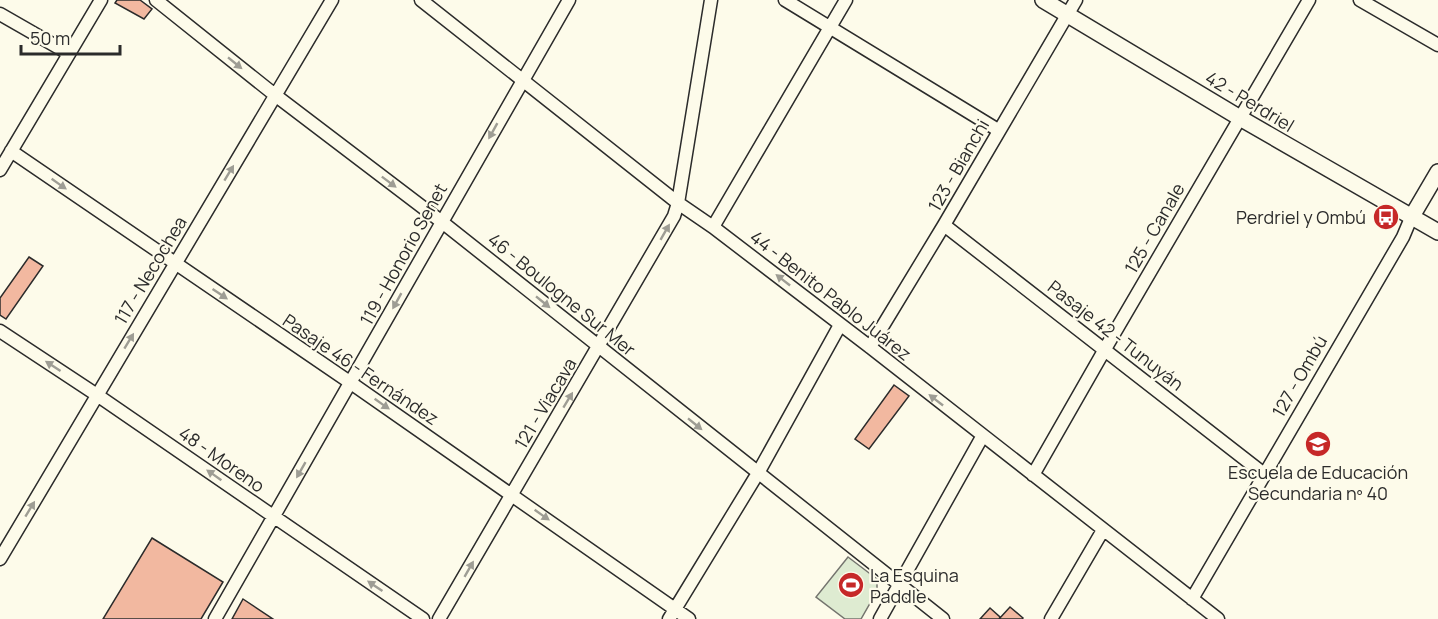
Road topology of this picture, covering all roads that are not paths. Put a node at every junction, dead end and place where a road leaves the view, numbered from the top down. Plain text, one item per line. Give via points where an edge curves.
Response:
1 (101, 0) edge
2 (156, 0) edge
3 (332, 0) edge
4 (422, 0) edge
5 (569, 0) edge
6 (711, 0) edge
7 (785, 0) edge
8 (846, 0) edge
9 (1044, 0) edge
10 (1076, 0) edge
11 (1309, 0) edge
12 (1360, 0) edge
13 (0, 14) edge
14 (1067, 14) junction
15 (830, 27) junction
16 (1438, 45) edge
17 (68, 53) junction
18 (521, 80) junction
19 (275, 95) junction
20 (1240, 118) junction
21 (998, 130) junction
22 (11, 151) junction
23 (0, 170) edge
24 (1438, 172) edge
25 (678, 203) junction
26 (1412, 218) junction
27 (442, 222) junction
28 (944, 225) junction
29 (713, 227) junction
30 (1438, 232) edge
31 (175, 264) junction
32 (840, 325) junction
33 (0, 331) edge
34 (599, 347) junction
35 (870, 347) junction
36 (1105, 349) junction
37 (351, 383) junction
38 (97, 395) junction
39 (982, 436) junction
40 (758, 473) junction
41 (1264, 474) junction
42 (1033, 475) junction
43 (512, 494) junction
44 (274, 517) junction
45 (1103, 530) junction
46 (0, 559) edge
47 (900, 585) junction
48 (1192, 599) junction
49 (672, 614) edge
50 (214, 619) edge
51 (423, 619) edge
52 (439, 619) edge
53 (689, 619) edge
54 (880, 619) edge
55 (943, 619) edge
56 (1051, 619) edge
57 (1218, 619) edge

1 - 17 street
2 -> 19 street, 46 - Boulogne Sur Mer
3 - 19 street, 117 - Necochea
4 - 18 street, 44 - Benito Pablo Juárez
5 - 18 street, 119 - Honorio Senet
6 - 25 street, 121 - Viacava
7 - 15 street
8 - 15 street
9 - 14 street, 42 - Perdriel
10 - 14 street, 123 - Bianchi
11 - 20 street, 125 - Canale
12 - 16 street
13 - 17 street
14 - 20 street, 42 - Perdriel
14 - 21 street, 123 - Bianchi
15 - 21 street
15 - 29 street
17 - 22 street
18 - 25 street, 44 - Benito Pablo Juárez
18 -> 27 street, 119 - Honorio Senet
19 -> 27 street, 46 - Boulogne Sur Mer
31 -> 19 street, 117 - Necochea
20 - 26 street, 42 - Perdriel
20 - 36 street, 125 - Canale
21 - 28 street, 123 - Bianchi
22 - 23 street
22 -> 31 street, Pasaje 46 - Fernández
24 - 26 street, 127 - Ombú
25 - 29 street, 44 - Benito Pablo Juárez
34 -> 25 street, 121 - Viacava
26 - 30 street, 42 - Perdriel
26 - 41 street, 127 - Ombú
27 -> 34 street, 46 - Boulogne Sur Mer
27 -> 37 street, 119 - Honorio Senet
28 - 35 street, 123 - Bianchi
28 - 36 street, Pasaje 42 - Tunuyán
32 -> 29 street, 44 - Benito Pablo Juárez
31 -> 37 street, Pasaje 46 - Fernández
38 -> 31 street, 117 - Necochea
32 - 35 street, 44 - Benito Pablo Juárez
32 - 40 street
38 -> 33 street, 48 - Moreno
34 -> 40 street, 46 - Boulogne Sur Mer
43 -> 34 street, 121 - Viacava
39 -> 35 street, 44 - Benito Pablo Juárez
36 - 41 street, Pasaje 42 - Tunuyán
36 - 42 street, 125 - Canale
37 -> 43 street, Pasaje 46 - Fernández
37 -> 44 street, 119 - Honorio Senet
44 -> 38 street, 48 - Moreno
46 -> 38 street, 117 - Necochea
39 - 42 street, 44 - Benito Pablo Juárez
39 - 47 street
40 - 47 street, 46 - Boulogne Sur Mer
40 - 49 street
41 - 48 street, 127 - Ombú
42 - 45 street, 44 - Benito Pablo Juárez
43 -> 49 street, Pasaje 46 - Fernández
52 -> 43 street, 121 - Viacava
44 - 50 street, 119 - Honorio Senet
51 -> 44 street, 48 - Moreno
45 - 48 street, 44 - Benito Pablo Juárez
45 - 56 street
47 - 54 street
47 - 55 street, 46 - Boulogne Sur Mer
48 - 57 street, 44 - Benito Pablo Juárez
49 - 53 street, Pasaje 46 - Fernández

